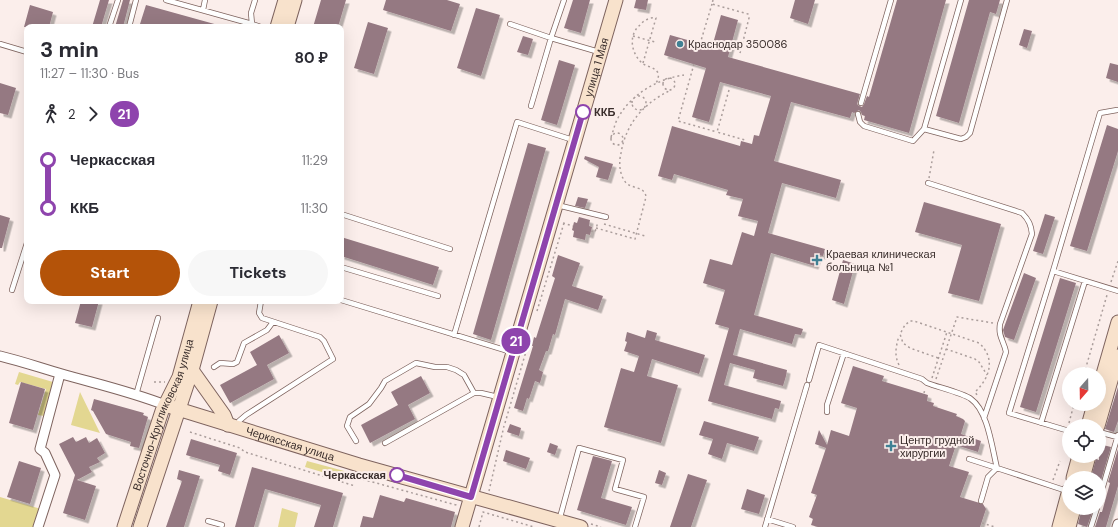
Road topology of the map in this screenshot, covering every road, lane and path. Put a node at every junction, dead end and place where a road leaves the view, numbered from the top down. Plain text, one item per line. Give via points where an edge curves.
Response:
1 (118, 0) edge
2 (136, 0) edge
3 (166, 0) edge
4 (205, 0) edge
5 (255, 0) edge
6 (285, 0) edge
7 (295, 0) edge
8 (564, 0) edge
9 (616, 0) edge
10 (713, 0) edge
11 (890, 0) edge
12 (960, 0) edge
13 (1007, 0) edge
14 (712, 4) junction
15 (203, 10) junction
16 (110, 24) edge
17 (130, 24) edge
18 (246, 24) edge
19 (252, 24) edge
20 (278, 24) edge
21 (288, 24) edge
22 (510, 24) dead end
23 (633, 36) junction
24 (551, 38) junction
25 (650, 40) junction
26 (655, 42) dead end
27 (0, 44) edge
28 (700, 44) dead end
29 (24, 51) edge
30 (601, 52) junction
31 (740, 53) dead end
32 (642, 63) junction
33 (694, 64) dead end
34 (684, 76) dead end
35 (668, 78) junction
36 (655, 84) junction
37 (671, 90) junction
38 (729, 90) dead end
39 (635, 98) junction
40 (861, 103) dead end
41 (532, 106) dead end
42 (644, 108) junction
43 (1118, 109) edge
44 (858, 114) dead end
45 (924, 129) junction
46 (717, 132) junction
47 (611, 137) junction
48 (575, 140) junction
49 (745, 140) dead end
50 (623, 141) junction
51 (934, 150) dead end
52 (928, 183) joint
53 (556, 205) junction
54 (344, 215) edge
55 (606, 218) dead end
56 (564, 223) dead end
57 (596, 228) junction
58 (591, 231) dead end
59 (637, 233) junction
60 (644, 236) dead end
61 (450, 249) dead end
62 (24, 252) edge
63 (1118, 261) edge
64 (344, 268) edge
65 (1053, 271) junction
66 (1085, 281) junction
67 (1109, 289) junction
68 (12, 290) dead end
69 (1118, 291) edge
70 (438, 296) dead end
71 (344, 301) edge
72 (199, 304) edge
73 (210, 304) edge
74 (260, 304) edge
75 (537, 314) dead end
76 (158, 318) dead end
77 (273, 322) junction
78 (1118, 322) edge
79 (1000, 324) junction
80 (947, 332) junction
81 (951, 334) junction
82 (454, 335) junction
83 (528, 342) dead end
84 (946, 349) junction
85 (512, 353) junction
86 (844, 353) junction
87 (0, 356) edge
88 (1118, 356) edge
89 (938, 358) junction
90 (214, 367) dead end
91 (1086, 367) edge
92 (1105, 367) edge
93 (192, 370) junction
94 (60, 374) junction
95 (987, 375) junction
96 (809, 380) dead end
97 (930, 381) dead end
98 (154, 382) dead end
99 (168, 382) dead end
100 (935, 383) dead end
101 (807, 385) dead end
102 (474, 392) junction
103 (136, 395) junction
104 (500, 398) junction
105 (165, 405) junction
106 (178, 410) junction
107 (827, 412) dead end
108 (985, 415) junction
109 (1100, 419) edge
110 (1041, 423) junction
111 (232, 426) junction
112 (1062, 429) edge
113 (190, 432) dead end
114 (1106, 433) edge
115 (1118, 436) edge
116 (356, 441) dead end
117 (385, 443) dead end
118 (969, 459) dead end
119 (1060, 461) dead end
120 (997, 468) junction
121 (1106, 476) edge
122 (358, 478) dead end
123 (1053, 482) dead end
124 (355, 486) dead end
125 (1062, 489) edge
126 (488, 493) dead end
127 (471, 497) junction
128 (981, 501) dead end
129 (456, 505) dead end
130 (1062, 515) edge
131 (1072, 515) edge
132 (1095, 515) edge
133 (767, 519) junction
134 (559, 520) junction
135 (208, 521) dead end
136 (982, 522) dead end
137 (1118, 524) edge
138 (222, 525) dead end
139 (38, 527) edge
140 (124, 527) edge
141 (140, 527) edge
142 (462, 527) edge
143 (479, 527) edge
144 (534, 527) edge
145 (581, 527) edge
146 (635, 527) edge
147 (765, 527) edge
148 (793, 527) edge
149 (995, 527) edge
150 (1059, 527) edge
151 (1069, 527) edge
152 (1091, 527) edge
153 (1117, 527) edge

1 - 16 lane
2 - 17 lane
3 - 15 lane
4 - 15 lane
5 - 19 lane via 251,13
6 - 20 street
7 - 21 street
8 - 24 lane
9 - 30 street, улица 1 Мая
10 - 14 path
11 - 40 lane
12 - 45 lane
13 - 45 lane via 970,133 961,139
14 - 28 path
14 - 31 path via 748,14
15 - 18 lane
22 - 24 lane
23 - 25 path
23 - 25 path via 641,23 656,18
23 - 32 path via 633,50
24 - 30 lane
24 - 41 lane
25 - 26 path
25 - 32 path
27 - 29 lane
30 - 48 street, улица 1 Мая
32 - 36 path via 657,73 658,80
33 - 46 path via 678,121
34 - 35 path
35 - 36 path
35 - 37 path via 675,83 675,88
35 - 37 path via 663,86 666,90
36 - 39 path
37 - 42 path via 658,96
38 - 46 path
39 - 42 path via 634,106 638,109
39 - 42 path via 644,98
39 - 47 path via 616,122
42 - 50 path via 636,116
43 - 65 lane via 1100,113
44 - 45 lane via 864,126 913,141
46 - 49 path
47 - 50 path via 619,134
47 - 50 path via 612,143 616,145
48 - 53 street, улица 1 Мая
48 - 82 lane via 517,122
50 - 59 path via 620,157 623,180 642,189 646,194
51 - 52 path
52 - 79 lane via 1022,213 1028,219 1032,234
53 - 55 lane
53 - 85 street, улица 1 Мая
54 - 61 lane
56 - 75 path
57 - 58 path via 595,232
57 - 59 path via 598,222
57 - 59 path via 635,239
59 - 60 path
62 - 68 lane
63 - 67 path
64 - 70 lane
65 - 66 lane
65 - 110 lane via 1009,413
66 - 67 lane
66 - 110 lane
67 - 69 lane
67 - 91 path
71 - 82 lane
72 - 105 street, Восточно-Кругликовская улица via 179,377
73 - 93 street, Восточно-Кругликовская улица
74 - 77 lane via 259,313 262,318
76 - 103 lane
77 - 90 lane via 267,330 244,343 237,362
77 - 111 lane via 320,338 333,359
78 - 92 street
79 - 81 path via 957,317
79 - 108 lane via 999,332 1006,352
80 - 81 path
80 - 89 path
80 - 89 path via 910,321 900,334 903,343 910,348
81 - 84 path
81 - 95 path via 979,343 985,348 990,359
82 - 85 lane
83 - 126 path
84 - 95 path via 975,359
84 - 100 path
85 - 104 street, улица 1 Мая
86 - 96 lane via 819,345
86 - 107 lane
86 - 108 lane via 970,398
87 - 94 street, Черкасская улица
88 - 109 street
89 - 97 path
93 - 106 street, Восточно-Кругликовская улица
93 - 111 street
94 - 103 street, Черкасская улица
94 - 139 street via 40,449 45,453 55,476
95 - 108 path via 982,386 975,392
98 - 99 path
101 - 133 lane
102 - 104 lane
102 - 116 lane via 464,375 456,370 416,363 385,380 369,404 350,417 347,426
102 - 117 lane
103 - 105 street, Черкасская улица
104 - 127 street, улица 1 Мая
105 - 106 street, Черкасская улица
105 - 140 street, Восточно-Кругликовская улица
106 - 111 street, Черкасская улица
106 - 141 street, Восточно-Кругликовская улица
108 - 120 lane
110 - 112 lane
111 - 127 street, Черкасская улица
113 - 124 path
114 - 115 lane
115 - 121 lane
118 - 120 lane
119 - 123 path
120 - 125 lane
120 - 128 lane via 988,478
122 - 129 path
127 - 134 street, Черкасская улица
127 - 142 street, улица 1 Мая
130 - 150 street
131 - 151 street
132 - 152 lane
133 - 147 lane
133 - 148 lane
134 - 145 street, Черкасская улица
134 - 146 lane via 579,448 623,460 615,488 644,497
135 - 138 lane
136 - 149 path
137 - 153 street
143 - 144 path via 483,512

